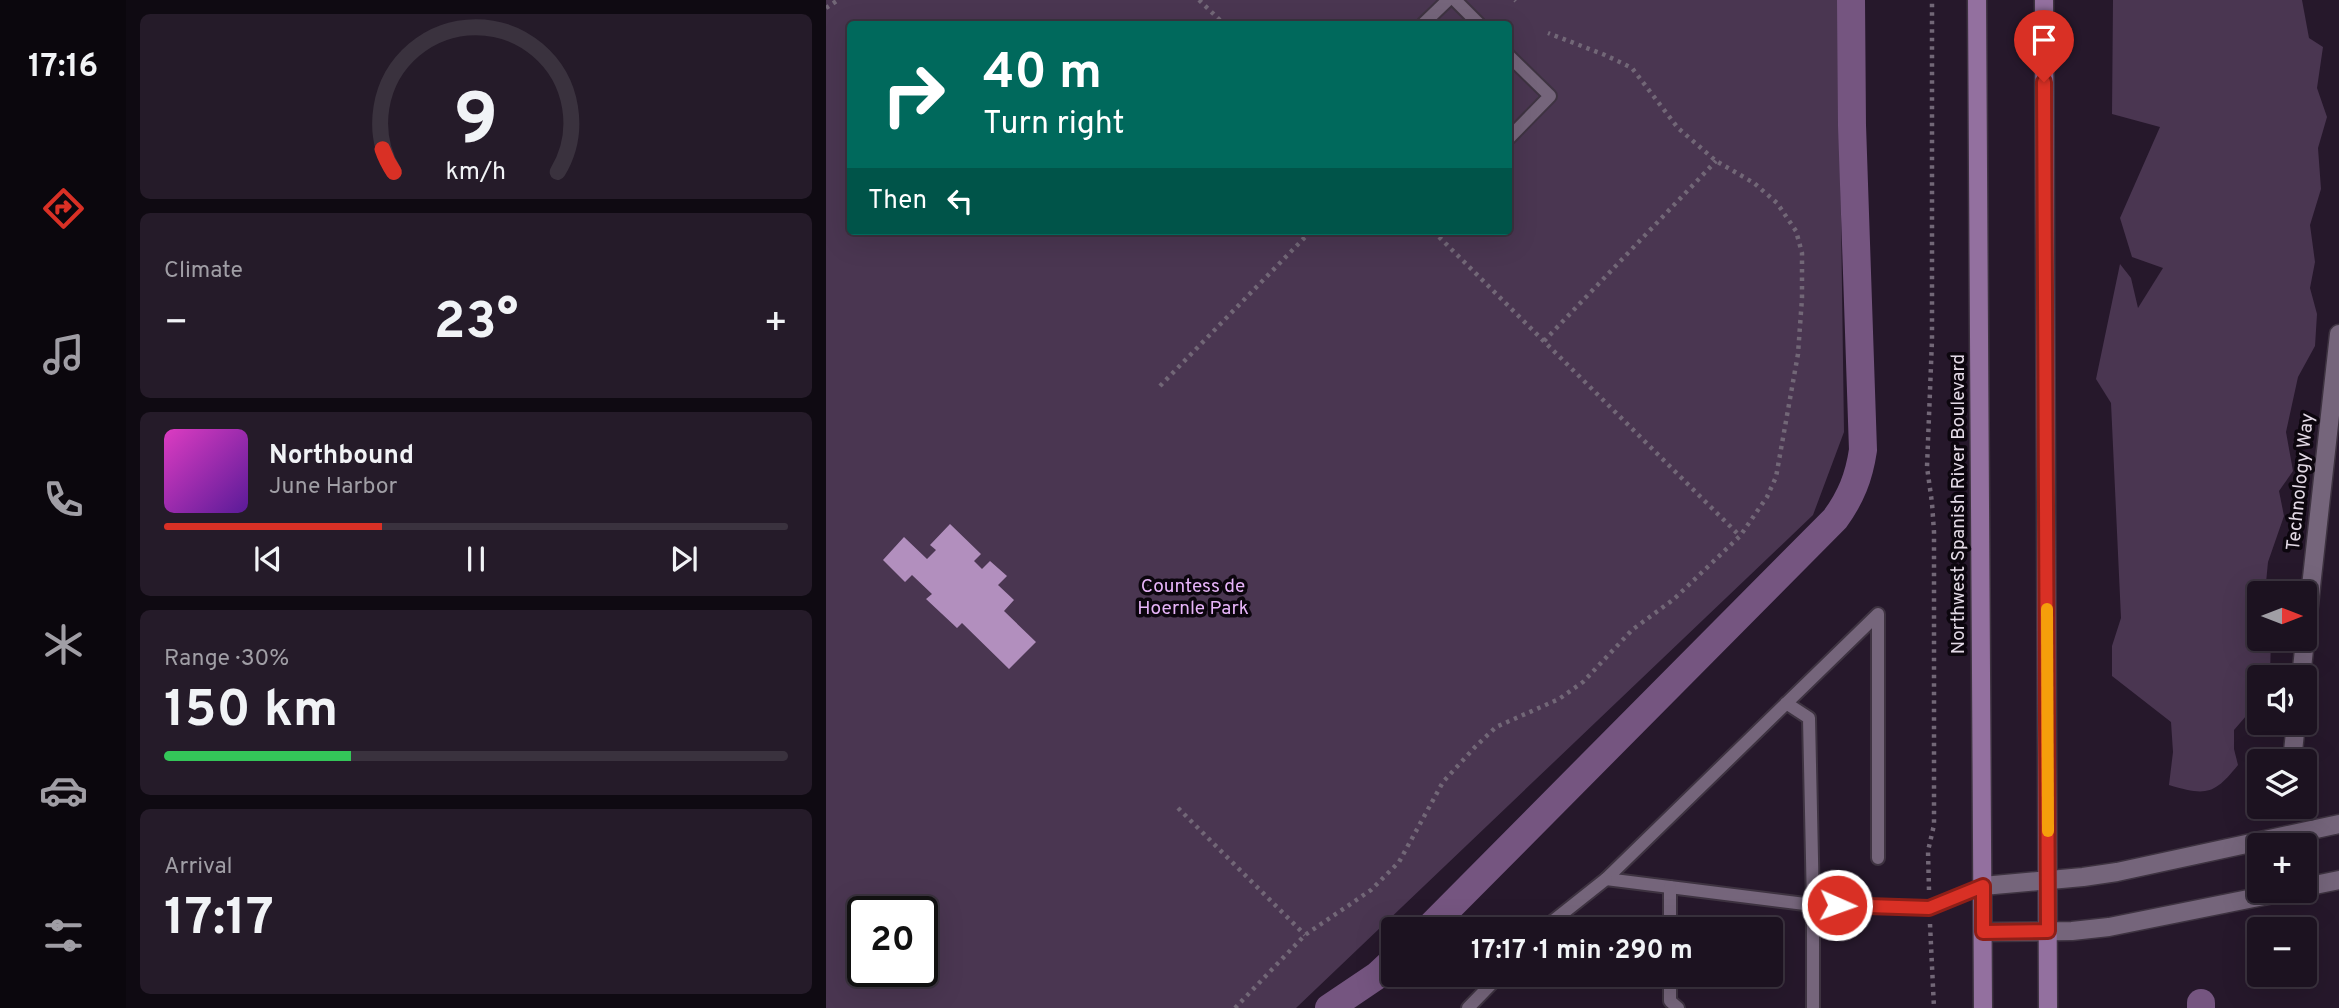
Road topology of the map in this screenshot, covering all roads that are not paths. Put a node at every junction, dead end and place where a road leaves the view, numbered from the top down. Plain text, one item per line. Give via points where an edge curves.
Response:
1 (1448, 0) edge
2 (1455, 0) edge
3 (1977, 0) edge
4 (2043, 0) edge
5 (1426, 21) edge
6 (1476, 21) edge
7 (1512, 59) edge
8 (1512, 135) edge
9 (2339, 334) edge
10 (2302, 665) edge
11 (1786, 703) junction
12 (2339, 824) edge
13 (1878, 858) dead end
14 (1606, 879) junction
15 (2339, 880) edge
16 (2048, 881) junction
17 (2317, 885) edge
18 (1983, 886) junction
19 (1671, 887) junction
20 (2247, 899) edge
21 (1813, 905) junction
22 (1558, 917) edge
23 (1670, 917) edge
24 (2048, 931) junction
25 (1983, 932) junction
26 (1488, 987) edge
27 (1670, 987) edge
28 (1468, 1008) edge
29 (1678, 1008) edge
30 (1813, 1008) edge
31 (1983, 1008) edge
32 (2048, 1008) edge

1 - 5 lane
2 - 6 lane
3 - 18 main road, Northwest Spanish River Boulevard
4 - 16 main road
7 - 8 lane via 1550,96
9 - 10 street, Technology Way
11 - 13 lane via 1878,614
11 - 14 lane
11 - 21 lane via 1810,718
12 - 16 street via 2117,872
14 - 19 lane
14 - 22 lane
15 - 17 street
16 - 18 street
16 - 24 main road
18 - 21 lane via 1929,908
18 - 25 main road, Northwest Spanish River Boulevard
19 - 21 lane
19 - 23 lane
20 - 24 street via 2109,927
21 - 30 lane
24 - 25 street
24 - 32 main road
25 - 31 main road, Northwest Spanish River Boulevard
26 - 28 lane
27 - 29 lane via 1670,1001

